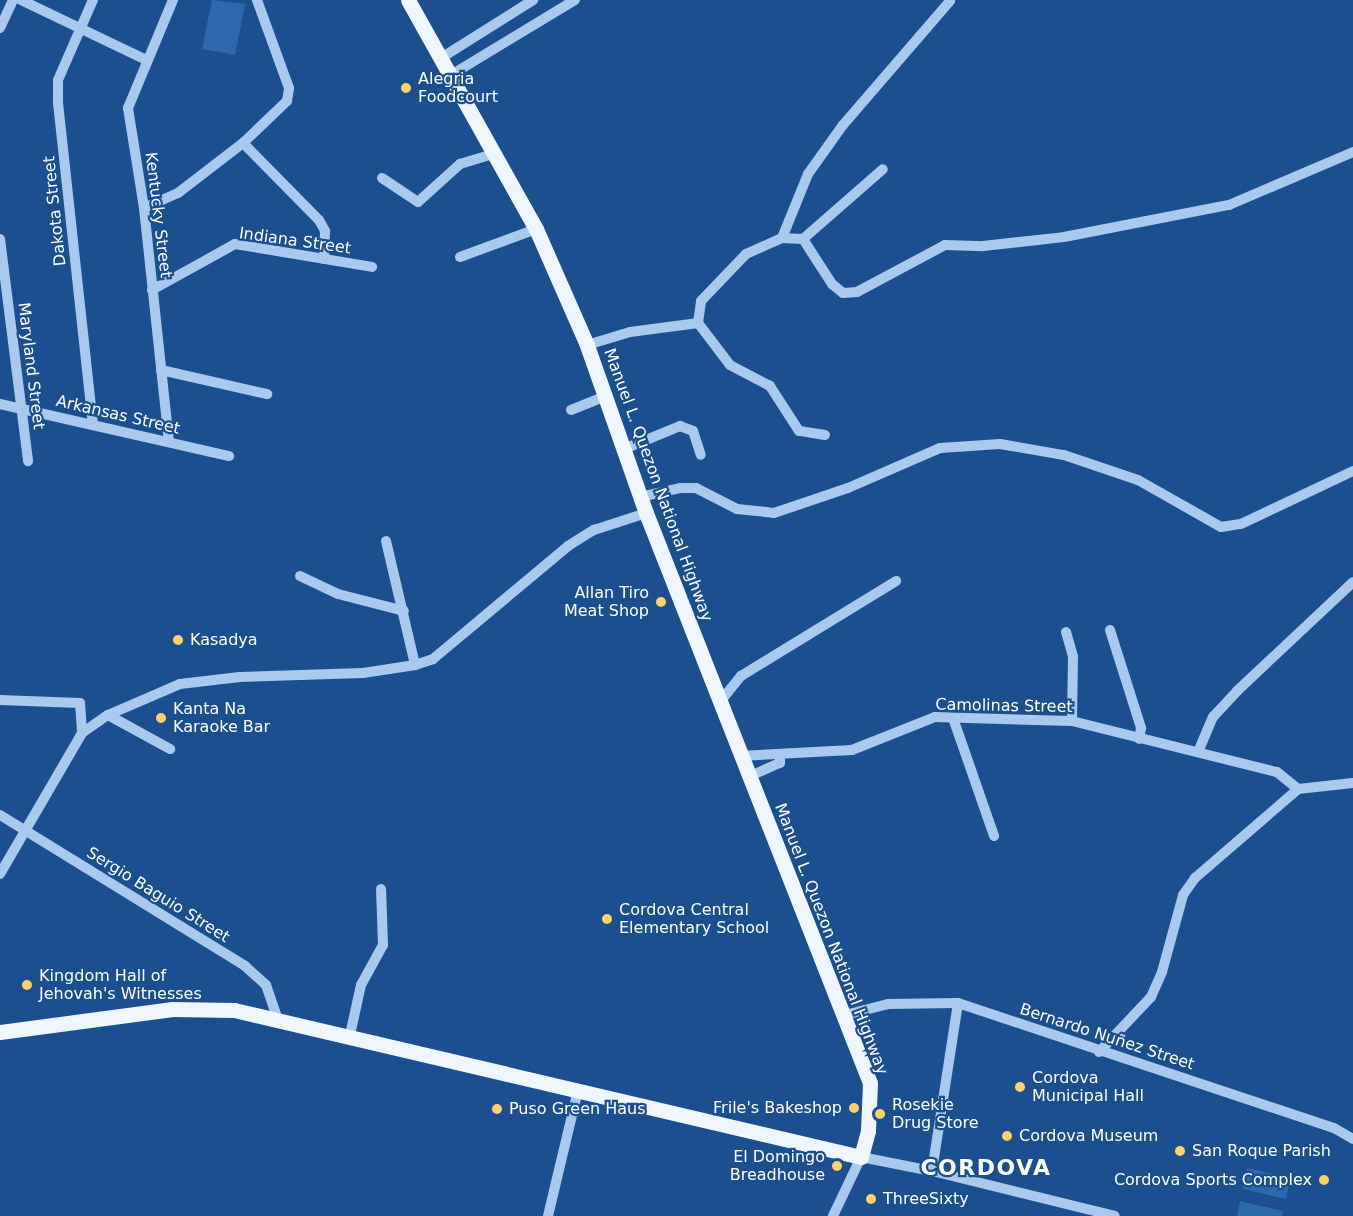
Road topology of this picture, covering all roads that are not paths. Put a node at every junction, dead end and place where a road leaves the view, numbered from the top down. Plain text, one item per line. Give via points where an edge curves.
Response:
1 (14, 0) edge
2 (21, 0) edge
3 (93, 0) edge
4 (173, 0) edge
5 (257, 0) edge
6 (408, 0) edge
7 (532, 0) edge
8 (575, 0) edge
9 (951, 1) edge
10 (0, 28) edge
11 (80, 28) junction
12 (441, 58) junction
13 (146, 60) junction
14 (451, 75) junction
15 (243, 142) junction
16 (1353, 152) edge
17 (495, 153) junction
18 (883, 169) dead end
19 (382, 178) dead end
20 (144, 208) junction
21 (536, 229) junction
22 (782, 238) junction
23 (0, 239) edge
24 (803, 239) junction
25 (460, 257) dead end
26 (324, 259) junction
27 (372, 267) dead end
28 (153, 290) junction
29 (698, 323) junction
30 (587, 345) junction
31 (161, 370) junction
32 (267, 394) dead end
33 (606, 396) junction
34 (0, 404) edge
35 (20, 408) junction
36 (571, 410) dead end
37 (93, 425) junction
38 (825, 435) dead end
39 (169, 442) junction
40 (624, 449) junction
41 (701, 455) dead end
42 (229, 456) dead end
43 (28, 462) dead end
44 (1353, 471) edge
45 (640, 497) junction
46 (646, 513) junction
47 (386, 541) dead end
48 (300, 576) dead end
49 (896, 580) dead end
50 (1353, 582) edge
51 (404, 611) junction
52 (1110, 630) dead end
53 (1066, 632) dead end
54 (415, 665) junction
55 (0, 700) edge
56 (719, 704) junction
57 (108, 715) junction
58 (953, 718) junction
59 (1072, 721) junction
60 (82, 733) junction
61 (1139, 739) junction
62 (170, 750) dead end
63 (1198, 752) junction
64 (780, 754) junction
65 (740, 756) junction
66 (748, 777) junction
67 (1353, 783) edge
68 (1298, 789) junction
69 (0, 815) edge
70 (24, 830) junction
71 (994, 836) dead end
72 (0, 874) edge
73 (381, 889) dead end
74 (958, 1003) junction
75 (845, 1014) junction
76 (278, 1019) junction
77 (0, 1032) edge
78 (350, 1035) junction
79 (1099, 1052) junction
80 (578, 1090) junction
81 (1353, 1139) edge
82 (861, 1157) junction
83 (932, 1170) junction
84 (548, 1216) edge
85 (832, 1216) edge
86 (1115, 1216) edge

1 - 10 street
2 - 11 street
3 - 11 street, Dakota Street
4 - 13 street, Kentucky Street
5 - 15 street via 290,94
6 - 12 main road, Manuel L. Quezon National Highway
7 - 12 street
8 - 14 street
9 - 22 street via 843,125 808,174
11 - 13 street
11 - 37 street, Dakota Street via 58,80 58,102
12 - 14 main road, Manuel L. Quezon National Highway
13 - 20 street, Kentucky Street via 128,108
14 - 17 main road, Manuel L. Quezon National Highway
15 - 20 street via 178,193
15 - 26 street via 319,220 325,231
16 - 24 street via 1229,205 1064,237 983,246 945,245 857,292 843,293 832,284
17 - 19 street via 460,164 418,202
17 - 21 main road, Manuel L. Quezon National Highway
18 - 24 street
20 - 28 street, Kentucky Street
21 - 25 street
21 - 30 main road, Manuel L. Quezon National Highway
22 - 24 street
22 - 29 street via 746,254 711,287 701,301
23 - 35 street, Maryland Street
26 - 27 street, Indiana Street
26 - 28 street, Indiana Street via 235,244
28 - 31 street, Kentucky Street
29 - 30 street via 630,332
29 - 38 street via 730,365 770,386 799,431
30 - 33 main road, Manuel L. Quezon National Highway
31 - 32 street
31 - 39 street, Kentucky Street
33 - 36 street
33 - 40 main road, Manuel L. Quezon National Highway
34 - 35 street, Arkansas Street
35 - 37 street, Arkansas Street
35 - 43 street, Maryland Street
37 - 39 street, Arkansas Street
39 - 42 street, Arkansas Street
40 - 41 street via 680,426 693,431
40 - 45 main road, Manuel L. Quezon National Highway
44 - 45 street via 1241,524 1221,527 1138,480 1064,454 1000,444 940,448 848,488 774,513 736,509 696,488
45 - 46 main road, Manuel L. Quezon National Highway
46 - 54 street via 594,530 568,546 448,649
46 - 56 main road, Manuel L. Quezon National Highway
47 - 51 street
48 - 51 street via 338,594
49 - 56 street via 741,676
50 - 63 street via 1213,717
51 - 54 street
52 - 61 street via 1141,728
53 - 59 street via 1073,657
54 - 57 street via 363,673 240,677 180,684
55 - 60 street via 80,703
56 - 65 main road, Manuel L. Quezon National Highway
57 - 60 street
57 - 62 street
58 - 59 street, Camolinas Street
58 - 64 street, Camolinas Street via 918,722 852,750
58 - 71 street
59 - 61 street, Camolinas Street
60 - 70 street
61 - 63 street, Camolinas Street
63 - 68 street, Camolinas Street via 1276,772
64 - 65 street, Camolinas Street
64 - 66 street via 780,763
65 - 66 main road, Manuel L. Quezon National Highway
66 - 75 main road, Manuel L. Quezon National Highway
67 - 68 street
68 - 79 street via 1196,878 1183,895 1162,972 1150,997
69 - 70 street, Sergio Baguio Street
70 - 72 street
70 - 76 street, Sergio Baguio Street via 245,966 266,985
73 - 78 street via 383,945 361,985
74 - 75 street, Bernardo Nuñez Street via 888,1004
74 - 79 street, Bernardo Nuñez Street
74 - 83 street
75 - 82 main road, Manuel L. Quezon National Highway via 870,1083
76 - 77 main road via 234,1010 172,1009
76 - 78 main road
78 - 80 main road
79 - 81 street, Bernardo Nuñez Street via 1334,1128
80 - 82 main road
80 - 84 street
82 - 83 street
82 - 85 street
83 - 86 street

